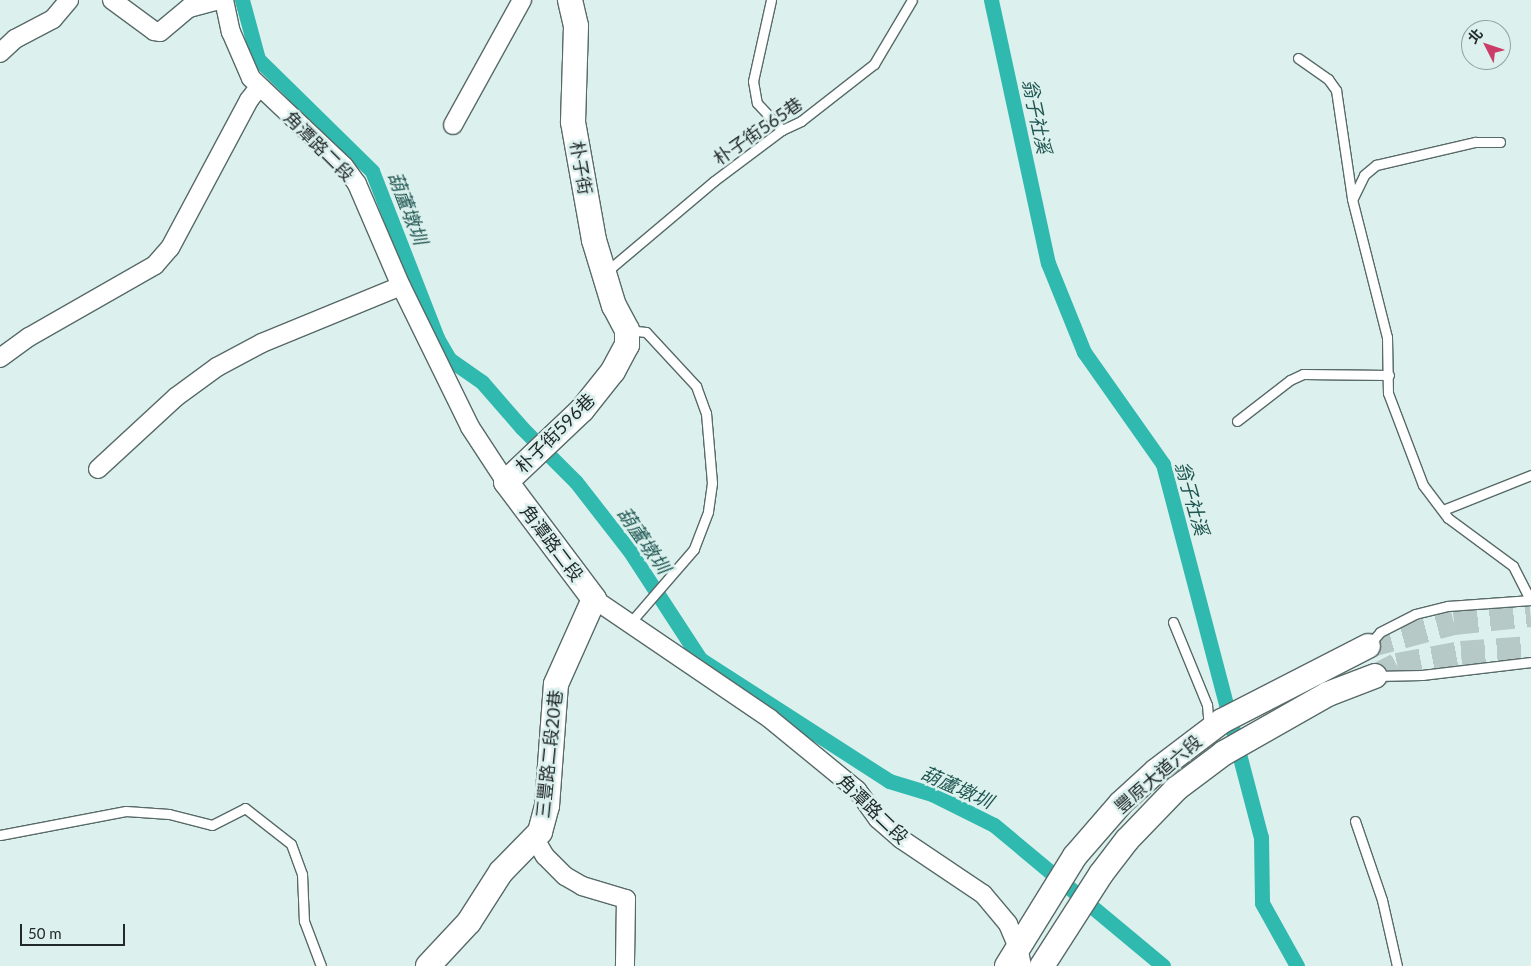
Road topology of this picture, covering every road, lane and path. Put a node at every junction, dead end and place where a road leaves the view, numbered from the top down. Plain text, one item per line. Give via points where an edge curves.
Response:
1 (69, 0) edge
2 (112, 0) edge
3 (218, 0) edge
4 (224, 0) edge
5 (522, 0) edge
6 (570, 0) edge
7 (771, 0) edge
8 (912, 0) edge
9 (0, 53) edge
10 (1298, 58) dead end
11 (259, 88) junction
12 (453, 125) dead end
13 (782, 130) junction
14 (1500, 142) dead end
15 (1352, 199) junction
16 (604, 273) junction
17 (401, 286) junction
18 (627, 330) junction
19 (0, 358) edge
20 (1389, 375) junction
21 (1237, 421) dead end
22 (98, 468) dead end
23 (1531, 475) edge
24 (506, 482) junction
25 (1443, 510) junction
26 (594, 599) junction
27 (1531, 600) edge
28 (1173, 622) dead end
29 (629, 624) junction
30 (1368, 646) joint
31 (1531, 662) edge
32 (1375, 676) joint
33 (1216, 726) junction
34 (1355, 821) dead end
35 (0, 835) edge
36 (535, 839) junction
37 (1016, 960) edge
38 (321, 966) edge
39 (428, 966) edge
40 (626, 966) edge
41 (1042, 966) edge
42 (1397, 966) edge

1 - 9 street via 53,19 15,39
2 - 3 street via 154,32 160,32 189,8
4 - 11 street, 角潭路二段 via 237,50
5 - 12 street
6 - 16 street, 朴子街 via 576,26 573,122 594,240
7 - 13 lane via 753,81 757,103
8 - 13 lane, 朴子街565巷 via 874,64 801,122
10 - 15 lane via 1323,74 1336,90
11 - 17 street, 角潭路二段 via 350,175 363,196
11 - 19 street via 244,108 170,248 155,265 29,337
13 - 16 lane, 朴子街565巷 via 714,181
14 - 15 lane via 1476,142 1376,165 1364,175
15 - 20 lane via 1387,337
16 - 18 street, 朴子街
17 - 22 street via 262,343 217,366 176,396
17 - 24 street, 角潭路二段 via 470,427
18 - 24 street, 朴子街596巷 via 627,345 613,371 582,410
18 - 29 lane via 646,332 682,367 696,386 706,412 712,483 708,512 694,549
20 - 21 lane via 1303,374 1290,380
20 - 25 lane via 1388,393 1423,485
23 - 25 lane
24 - 26 street, 角潭路二段
25 - 27 lane via 1448,518 1513,566
26 - 29 street, 角潭路二段
26 - 36 street, 三豐路二段20巷 via 556,684 547,806
27 - 30 lane via 1448,606 1415,614 1380,632
28 - 33 lane
29 - 37 street, 角潭路二段 via 769,718 857,790 878,819 900,839 983,894 1008,924
30 - 33 street, 豐原大道六段 via 1324,666
31 - 32 lane via 1422,675
32 - 41 street, 豐原大道六段 via 1328,694 1224,753 1155,808 1101,874
33 - 37 street, 豐原大道六段 via 1121,803 1074,858 1041,910
34 - 42 lane via 1382,900
35 - 38 lane via 126,811 169,814 212,825 245,808 291,844 302,874 304,921
36 - 39 street, 三豐路二段20巷 via 502,872 469,922
36 - 40 street via 545,856 564,876 582,886 626,899

